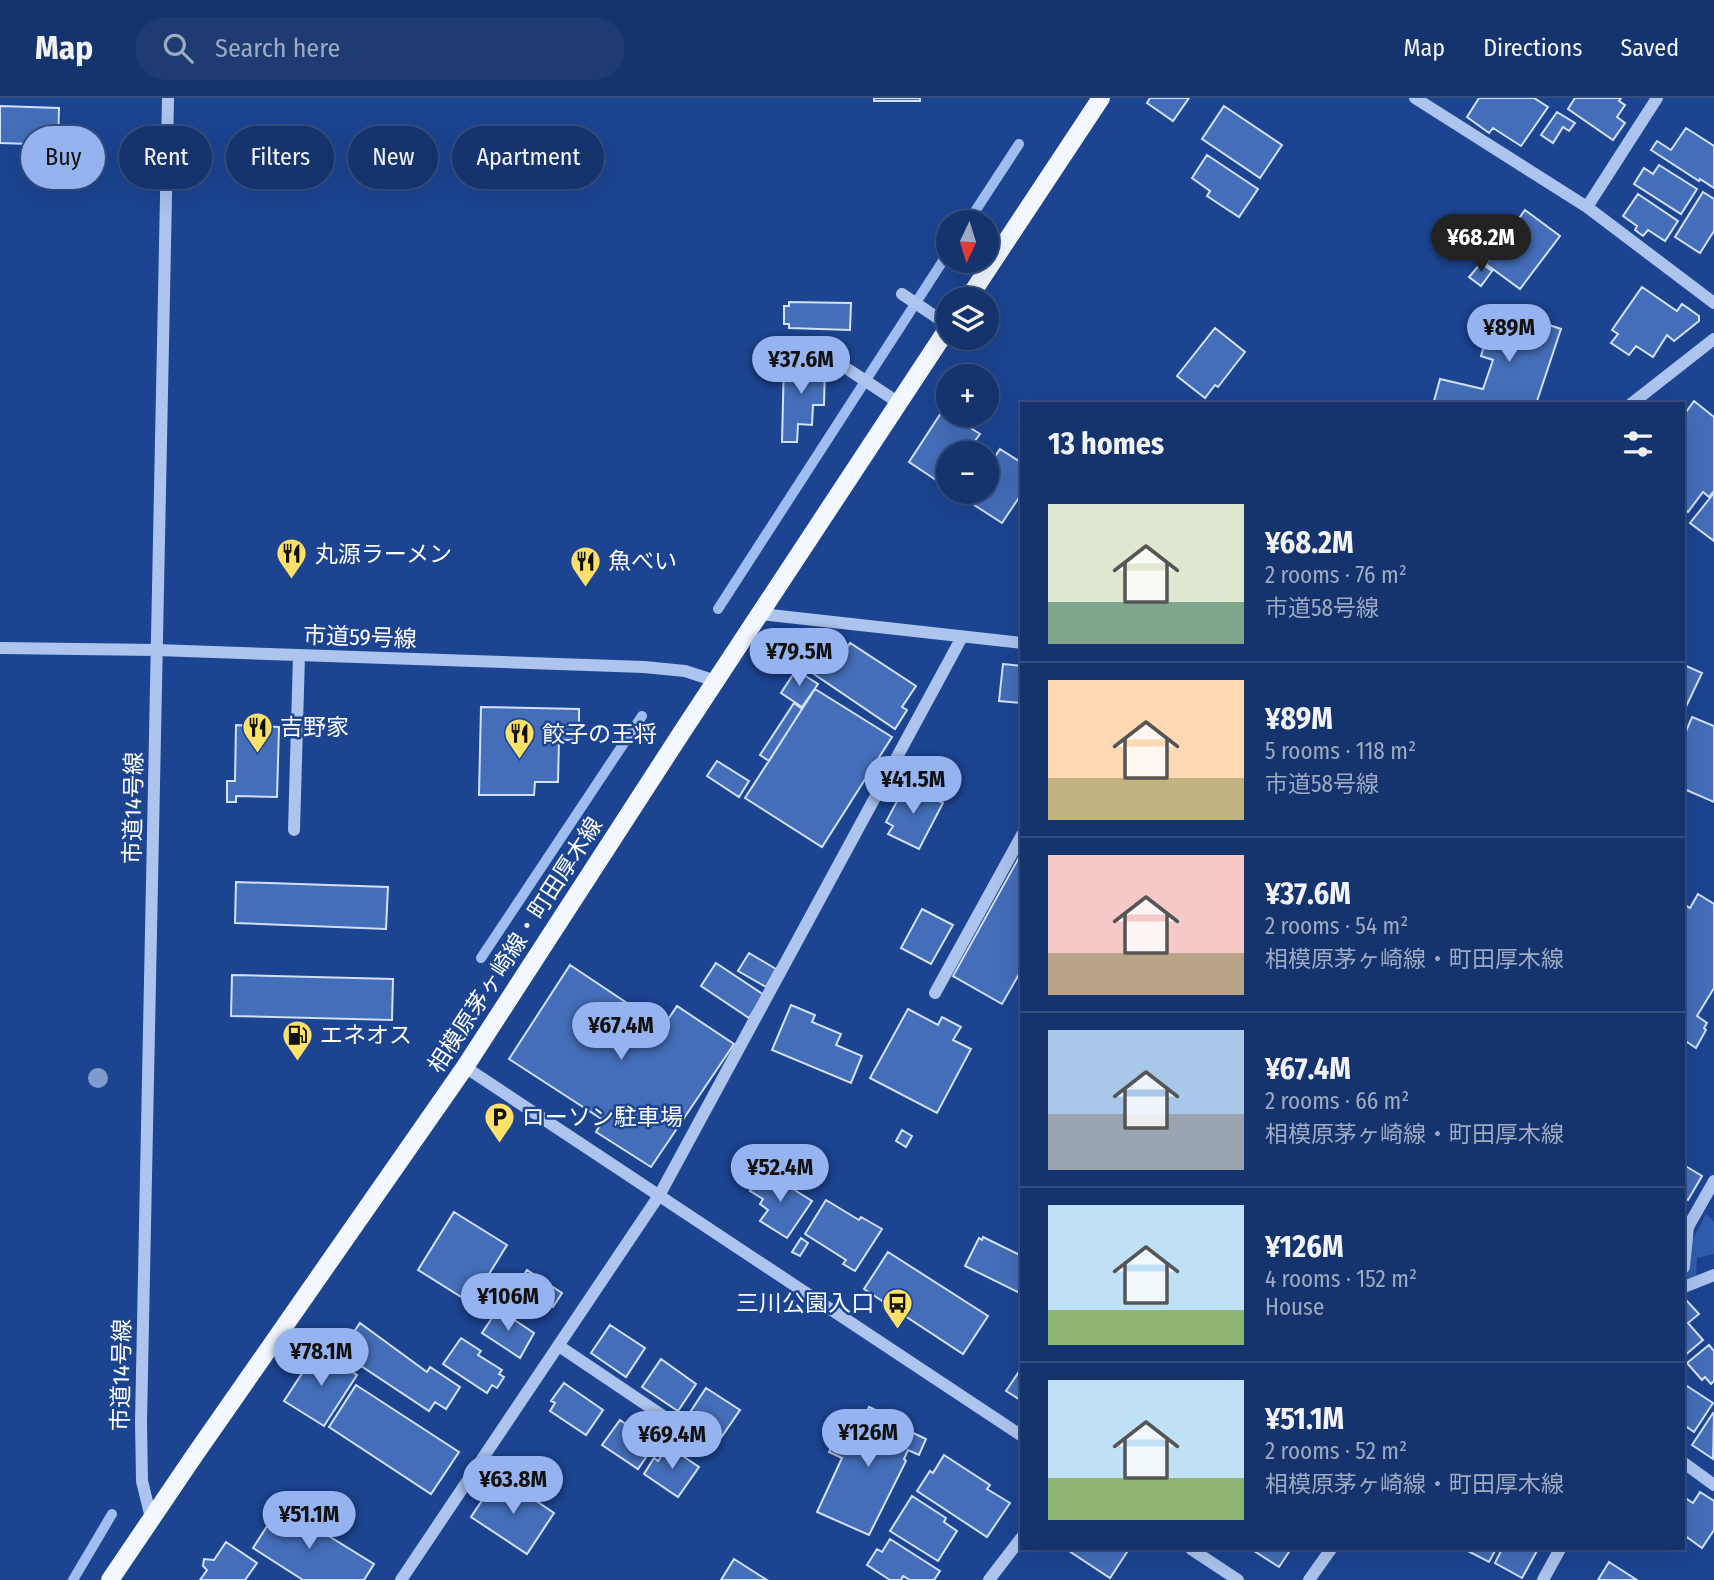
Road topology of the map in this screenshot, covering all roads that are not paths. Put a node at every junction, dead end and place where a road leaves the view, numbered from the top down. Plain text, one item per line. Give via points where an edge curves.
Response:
1 (168, 98) edge
2 (1101, 98) edge
3 (1415, 98) edge
4 (1657, 98) edge
5 (1587, 207) junction
6 (976, 287) edge
7 (902, 294) dead end
8 (1714, 303) edge
9 (936, 318) edge
10 (1714, 339) edge
11 (936, 346) edge
12 (854, 373) dead end
13 (1634, 402) edge
14 (900, 403) junction
15 (761, 614) junction
16 (962, 637) junction
17 (1020, 643) edge
18 (0, 648) edge
19 (157, 650) junction
20 (299, 655) junction
21 (716, 681) junction
22 (294, 830) dead end
23 (1020, 839) edge
24 (935, 993) dead end
25 (465, 1067) junction
26 (1714, 1181) edge
27 (660, 1194) junction
28 (1686, 1225) edge
29 (1685, 1246) edge
30 (1711, 1280) edge
31 (1685, 1287) edge
32 (559, 1346) junction
33 (666, 1418) dead end
34 (1020, 1435) edge
35 (1685, 1464) edge
36 (1714, 1485) edge
37 (151, 1518) junction
38 (1020, 1540) edge
39 (1193, 1550) edge
40 (1330, 1550) edge
41 (1559, 1550) edge
42 (110, 1580) edge
43 (401, 1580) edge
44 (989, 1580) edge
45 (1238, 1580) edge
46 (1309, 1580) edge
47 (1543, 1580) edge

1 - 19 street, 市道14号線
2 - 6 main road
3 - 5 street
4 - 5 street
5 - 8 street
7 - 9 street
10 - 13 street
11 - 14 main road, 相模原茅ヶ崎線・町田厚木線
12 - 14 street
14 - 15 main road, 相模原茅ヶ崎線・町田厚木線
15 - 16 street
15 - 21 main road, 相模原茅ヶ崎線・町田厚木線
16 - 17 street
16 - 27 street
18 - 19 street, 市道59号線
19 - 20 street, 市道59号線
19 - 37 street, 市道14号線 via 141,1422 142,1481
20 - 21 street, 市道59号線 via 644,667 685,671
20 - 22 street
21 - 25 main road, 相模原茅ヶ崎線・町田厚木線
23 - 24 street
25 - 27 street
25 - 37 main road, 相模原茅ヶ崎線・町田厚木線
26 - 28 street
27 - 32 street
27 - 34 street
28 - 29 street
30 - 31 street
32 - 33 street
32 - 43 street
35 - 36 street
37 - 42 main road, 相模原茅ヶ崎線・町田厚木線
38 - 44 street
39 - 45 street
40 - 46 street
41 - 47 street

